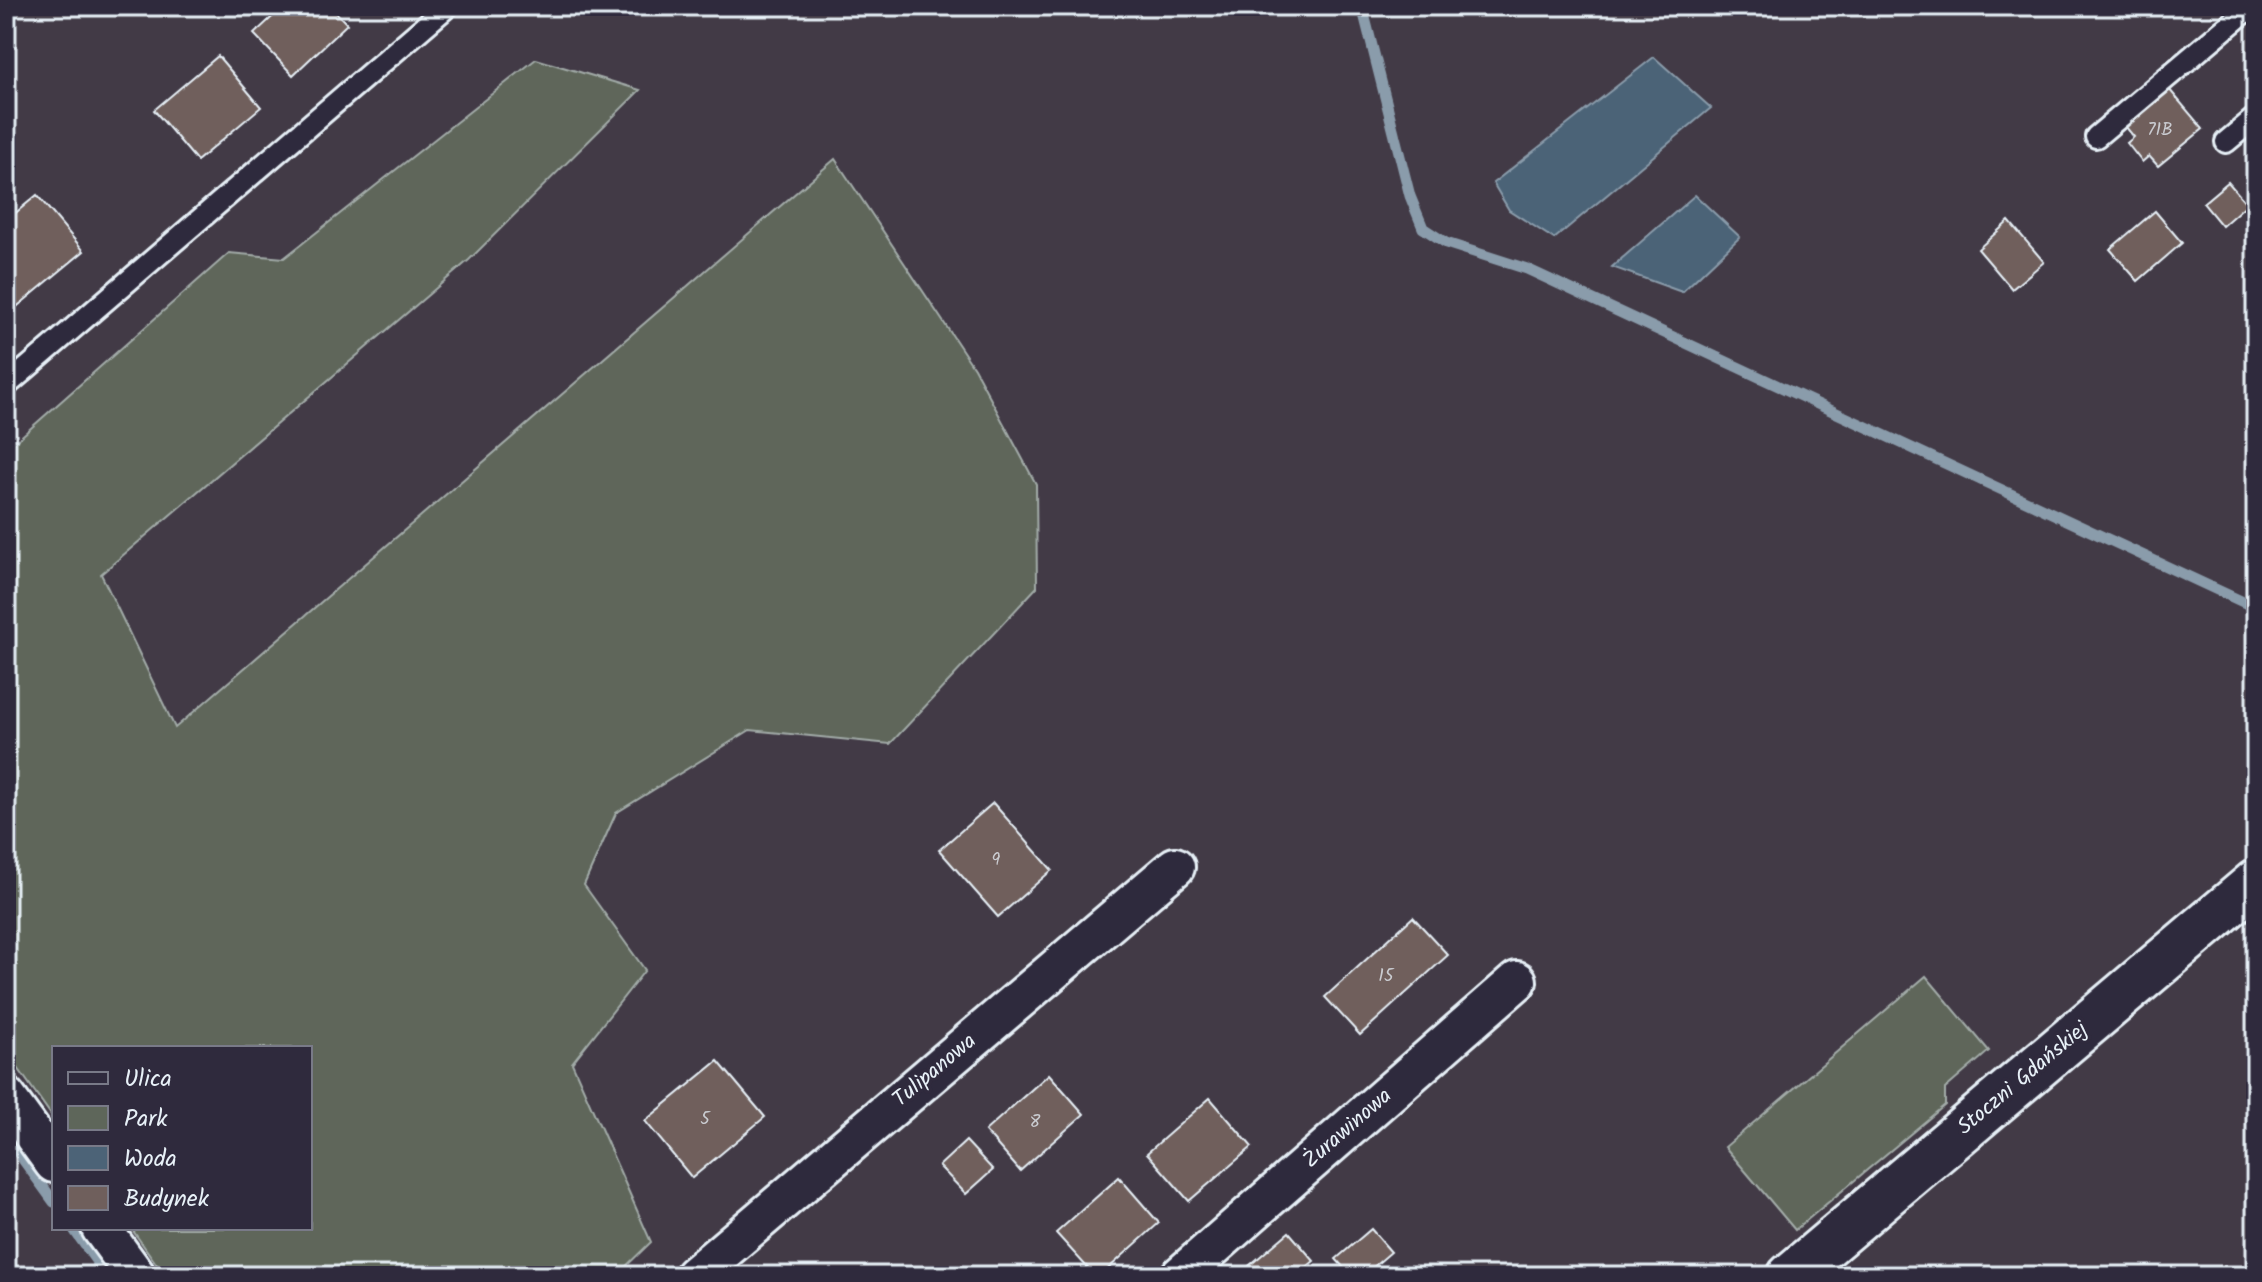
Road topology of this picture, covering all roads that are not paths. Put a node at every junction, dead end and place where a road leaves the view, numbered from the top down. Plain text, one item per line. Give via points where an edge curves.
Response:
1 (448, 6) edge
2 (2252, 6) edge
3 (2256, 117) edge
4 (2096, 137) dead end
5 (2226, 142) dead end
6 (6, 386) edge
7 (1175, 867) dead end
8 (2256, 882) edge
9 (1517, 981) dead end
10 (6, 1097) edge
11 (52, 1160) edge
12 (102, 1230) edge
13 (136, 1276) edge
14 (694, 1276) edge
15 (1180, 1276) edge
16 (1790, 1276) edge

1 - 6 lane
2 - 4 lane
3 - 5 lane
7 - 14 street, Tulipanowa
8 - 16 street, Stoczni Gdańskiej
9 - 15 street, Żurawinowa
10 - 11 street
12 - 13 street

